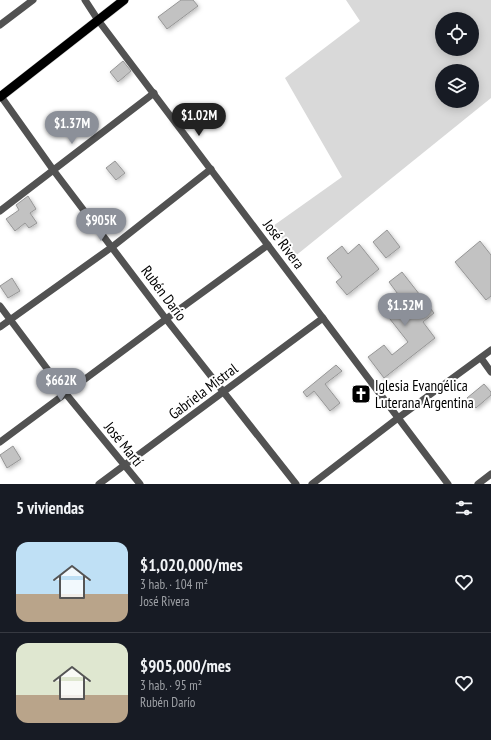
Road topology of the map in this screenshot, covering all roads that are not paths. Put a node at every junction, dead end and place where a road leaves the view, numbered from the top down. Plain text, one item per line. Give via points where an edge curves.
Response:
1 (33, 0) edge
2 (85, 0) edge
3 (124, 0) edge
4 (98, 20) junction
5 (0, 25) edge
6 (154, 93) junction
7 (0, 96) edge
8 (211, 169) junction
9 (54, 171) junction
10 (0, 211) edge
11 (268, 245) junction
12 (112, 246) junction
13 (0, 306) edge
14 (323, 318) junction
15 (166, 319) junction
16 (10, 320) junction
17 (0, 327) edge
18 (491, 350) edge
19 (481, 358) junction
20 (491, 372) edge
21 (224, 391) junction
22 (66, 394) junction
23 (398, 418) junction
24 (0, 442) edge
25 (125, 465) junction
26 (491, 474) edge
27 (99, 484) edge
28 (140, 484) edge
29 (296, 484) edge
30 (312, 484) edge
31 (448, 484) edge
32 (478, 484) edge

1 - 5 street
2 - 4 street, José Rivera
3 - 4 main road
4 - 6 street, José Rivera
4 - 7 main road
6 - 8 street, José Rivera
6 - 9 street
7 - 9 street, Rubén Darío
8 - 11 street, José Rivera
8 - 12 street
9 - 10 street
9 - 12 street, Rubén Darío
11 - 14 street, José Rivera
11 - 15 street
12 - 15 street, Rubén Darío
12 - 16 street
13 - 16 street, José Martí
14 - 21 street, Gabriela Mistral
14 - 23 street, José Rivera
15 - 21 street, Rubén Darío
15 - 22 street
16 - 17 street
16 - 22 street, José Martí
18 - 19 street
19 - 20 street
19 - 23 street
21 - 25 street, Gabriela Mistral
21 - 29 street, Rubén Darío
22 - 24 street
22 - 25 street, José Martí
23 - 30 street
23 - 31 street, José Rivera
25 - 27 street, Gabriela Mistral
25 - 28 street, José Martí
26 - 32 street

